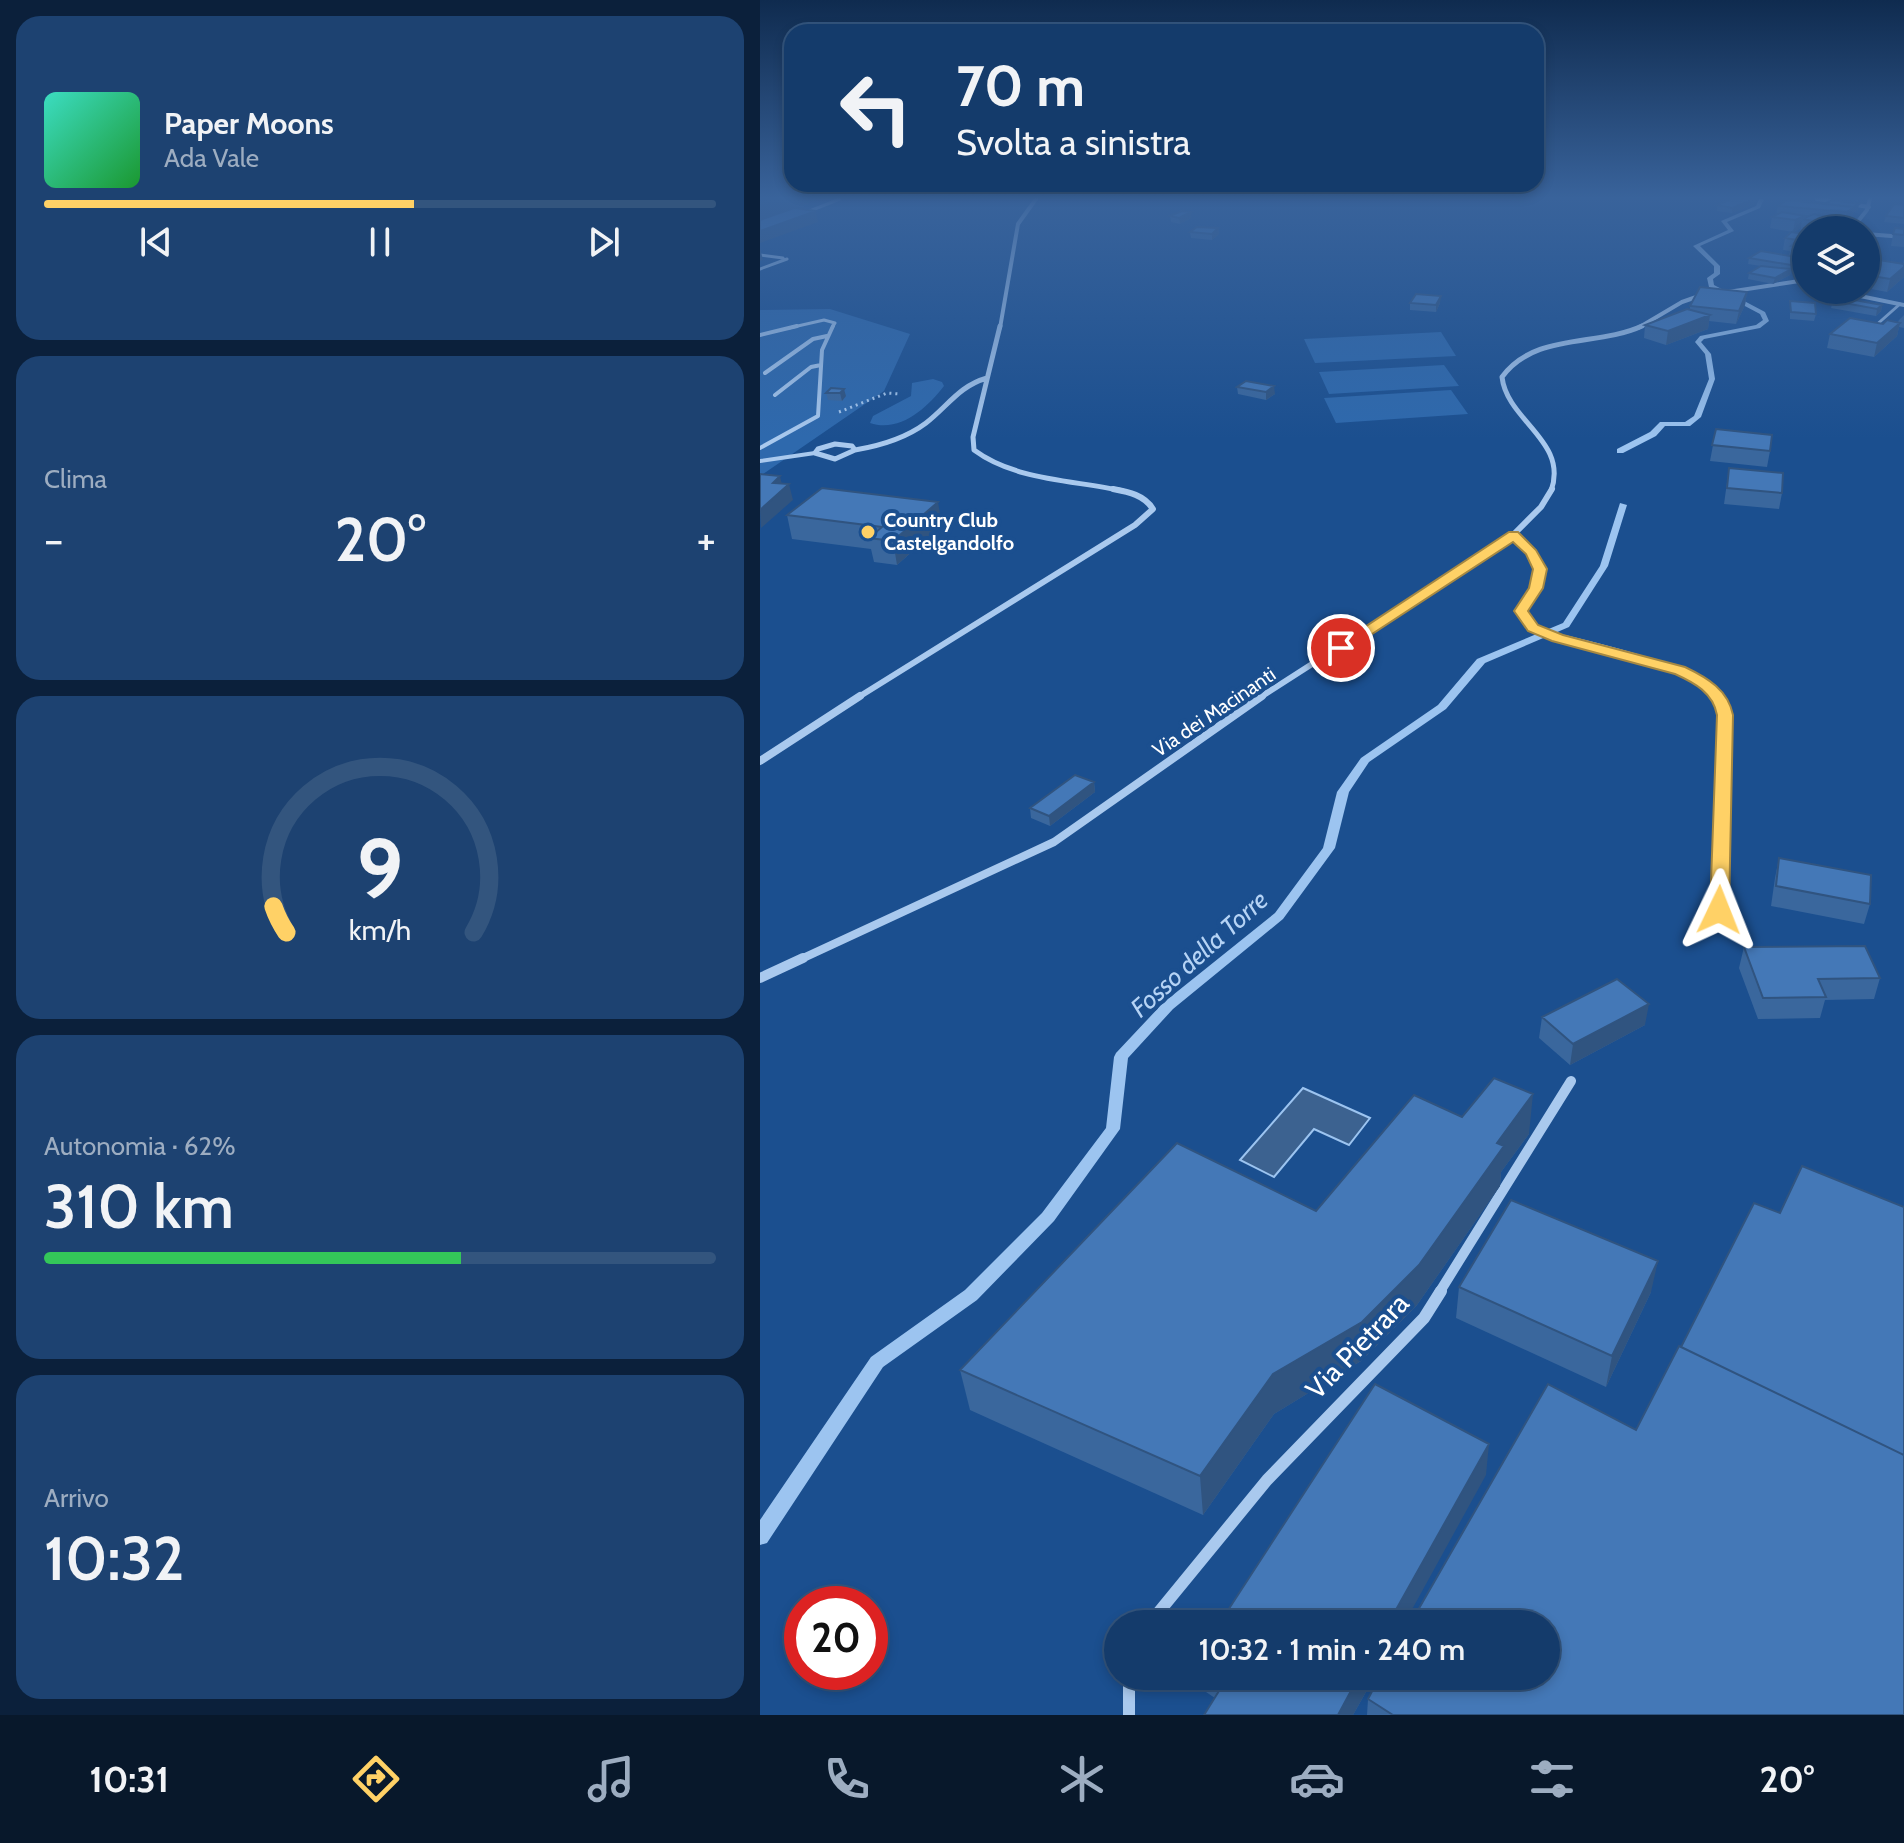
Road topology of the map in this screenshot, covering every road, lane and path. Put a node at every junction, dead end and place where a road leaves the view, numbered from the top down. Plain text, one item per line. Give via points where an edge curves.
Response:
1 (1010, 279) edge
2 (1792, 280) edge
3 (1880, 300) edge
4 (1902, 304) edge
5 (1869, 332) edge
6 (760, 335) edge
7 (827, 336) junction
8 (821, 365) junction
9 (765, 373) dead end
10 (987, 378) junction
11 (899, 394) dead end
12 (775, 395) dead end
13 (818, 416) junction
14 (760, 448) edge
15 (855, 450) junction
16 (815, 453) junction
17 (760, 461) edge
18 (1513, 535) junction
19 (760, 761) edge
20 (1719, 910) dead end
21 (760, 978) edge
22 (1571, 1081) dead end
23 (1160, 1610) edge
24 (1129, 1690) edge
25 (1129, 1715) edge

1 - 10 street
2 - 18 street, Via dei Macinanti via 1677,302 1629,332 1536,351 1505,370 1501,381 1507,398 1547,443 1556,471 1544,504
3 - 4 street
4 - 5 lane
6 - 7 lane via 834,321
7 - 8 lane
7 - 9 lane via 813,339
8 - 12 lane
8 - 13 lane
10 - 15 street via 965,386 929,421
10 - 19 street via 972,442 977,453 1016,469 1130,492 1153,509
11 - 13 path via 887,393
13 - 14 lane
15 - 16 street via 831,459
15 - 16 street via 835,444
16 - 17 lane
18 - 20 lane via 1540,569 1536,588 1521,611 1527,623 1558,638 1680,671 1722,699
18 - 21 street, Via dei Macinanti via 1215,726 1054,842
22 - 23 street, Via Pietrara via 1424,1318 1267,1480
24 - 25 street

